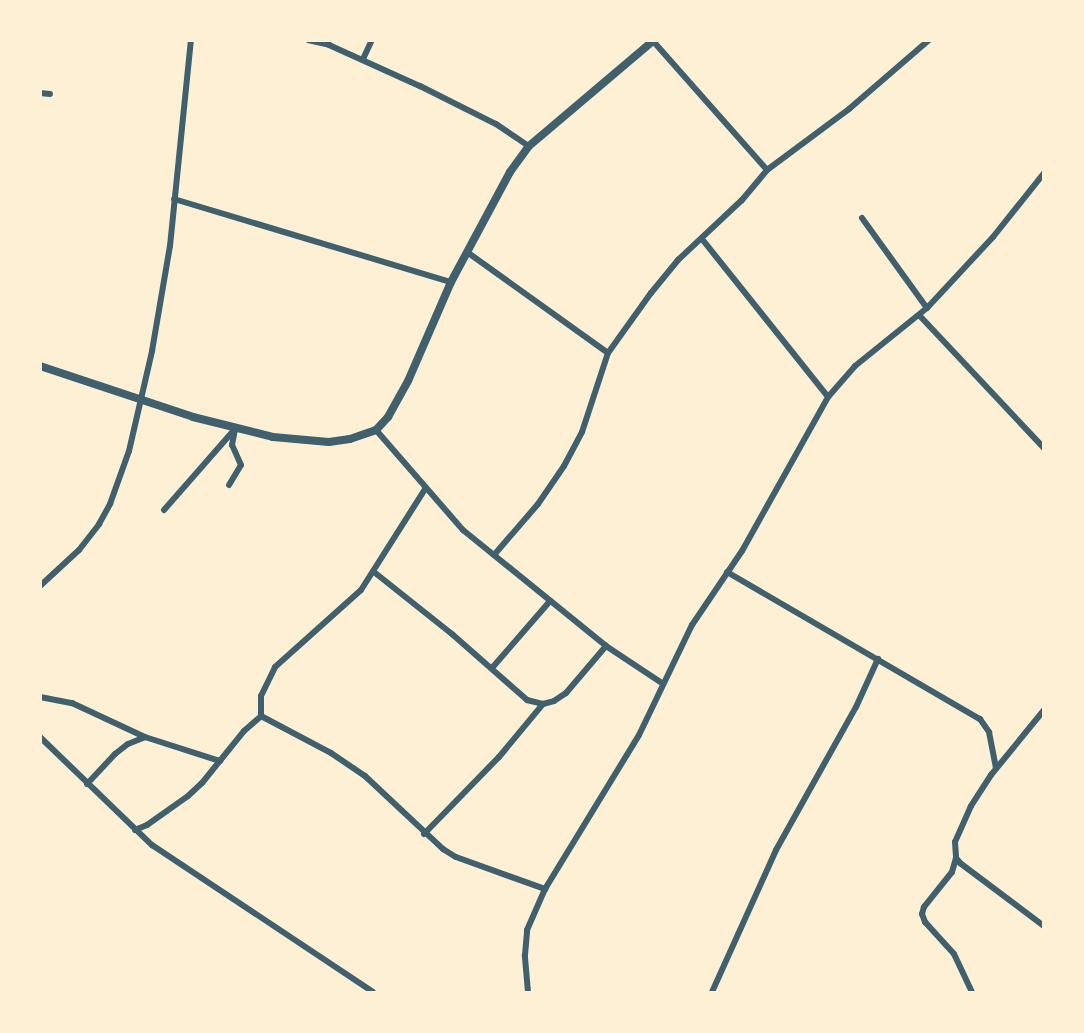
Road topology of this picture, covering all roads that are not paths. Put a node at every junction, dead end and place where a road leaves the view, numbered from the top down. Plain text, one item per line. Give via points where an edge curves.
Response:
1 (191, 40) edge
2 (308, 40) edge
3 (372, 40) edge
4 (929, 40) edge
5 (654, 41) edge
6 (363, 59) junction
7 (40, 93) edge
8 (50, 94) dead end
9 (529, 146) junction
10 (767, 170) junction
11 (1044, 173) edge
12 (174, 199) junction
13 (862, 218) dead end
14 (702, 239) junction
15 (467, 252) junction
16 (451, 282) junction
17 (927, 308) junction
18 (920, 315) junction
19 (608, 353) junction
20 (40, 366) edge
21 (828, 397) junction
22 (141, 399) junction
23 (235, 429) junction
24 (376, 430) junction
25 (1044, 448) edge
26 (229, 486) dead end
27 (425, 489) junction
28 (164, 510) dead end
29 (494, 555) junction
30 (374, 572) junction
31 (727, 572) junction
32 (40, 586) edge
33 (550, 600) junction
34 (606, 646) junction
35 (878, 658) junction
36 (492, 668) junction
37 (662, 683) junction
38 (40, 697) edge
39 (543, 704) junction
40 (1044, 710) edge
41 (261, 716) junction
42 (40, 737) edge
43 (145, 737) junction
44 (220, 761) junction
45 (996, 768) junction
46 (87, 784) junction
47 (135, 830) junction
48 (424, 834) junction
49 (956, 858) junction
50 (545, 889) junction
51 (1042, 921) edge
52 (529, 992) edge
53 (373, 993) edge
54 (712, 993) edge
55 (972, 993) edge

1 - 12 street
2 - 6 street
3 - 6 street
4 - 10 street via 849,110
5 - 9 street
5 - 10 street
6 - 9 street via 477,114
7 - 8 street
9 - 15 street via 510,172
10 - 14 street
11 - 17 street via 993,237
12 - 16 street
12 - 22 street via 168,258
13 - 17 street
14 - 19 street via 678,260
14 - 21 street
15 - 16 street
15 - 19 street
16 - 24 street via 408,381
17 - 18 street
18 - 21 street via 855,366
18 - 25 street
19 - 29 street via 582,432 564,466 538,504
20 - 22 street
21 - 31 street
22 - 23 street
22 - 32 street via 129,451 110,504 79,550
23 - 24 street via 329,442
23 - 26 street via 232,445 241,465
23 - 28 street
24 - 27 street
27 - 29 street via 463,530
27 - 30 street
29 - 33 street
30 - 36 street
30 - 41 street via 361,590 275,667 261,696
31 - 35 street
31 - 37 street via 692,625
33 - 34 street
33 - 36 street
34 - 37 street
34 - 39 street via 566,693
35 - 45 street via 980,719 989,732
35 - 54 street via 856,707 776,850
36 - 39 street via 527,700
37 - 50 street via 639,735
38 - 43 street via 72,703
39 - 48 street via 499,757
40 - 45 street
41 - 44 street
41 - 48 street via 331,753 365,777
42 - 46 street
43 - 44 street
43 - 46 street via 115,754
44 - 47 street via 188,796
45 - 49 street via 961,827 955,842
46 - 47 street
47 - 53 street via 171,860
48 - 50 street via 456,857
49 - 51 street via 973,875
49 - 55 street via 952,872 922,914 954,954
50 - 52 street via 526,936

